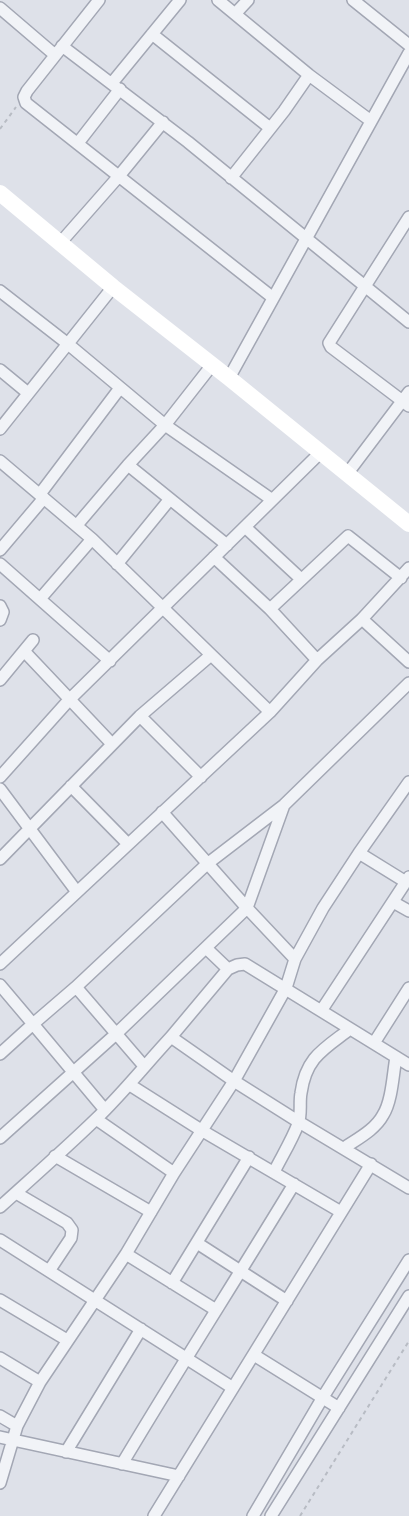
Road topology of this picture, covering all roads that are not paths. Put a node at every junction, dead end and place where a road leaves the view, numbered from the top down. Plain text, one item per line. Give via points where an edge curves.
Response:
1 (3, 0) edge
2 (99, 0) edge
3 (180, 0) edge
4 (218, 0) edge
5 (248, 0) edge
6 (353, 0) edge
7 (0, 4) edge
8 (0, 8) edge
9 (235, 14) junction
10 (152, 34) junction
11 (409, 45) edge
12 (58, 51) junction
13 (409, 53) edge
14 (309, 75) junction
15 (116, 86) junction
16 (372, 121) junction
17 (162, 122) junction
18 (270, 128) junction
19 (78, 143) junction
20 (119, 176) junction
21 (231, 178) junction
22 (0, 193) edge
23 (409, 217) edge
24 (405, 235) edge
25 (306, 238) junction
26 (61, 242) junction
27 (365, 286) junction
28 (113, 287) junction
29 (0, 291) edge
30 (272, 297) junction
31 (409, 322) edge
32 (68, 344) junction
33 (212, 365) junction
34 (0, 370) edge
35 (228, 378) junction
36 (120, 388) junction
37 (28, 393) junction
38 (407, 399) edge
39 (165, 425) junction
40 (0, 429) edge
41 (320, 453) junction
42 (0, 461) edge
43 (128, 465) junction
44 (347, 474) junction
45 (42, 496) junction
46 (170, 499) junction
47 (271, 499) junction
48 (409, 524) edge
49 (77, 525) junction
50 (245, 527) junction
51 (92, 539) junction
52 (227, 545) junction
53 (0, 550) edge
54 (214, 557) junction
55 (0, 564) edge
56 (117, 564) junction
57 (409, 568) edge
58 (400, 578) junction
59 (301, 579) junction
60 (40, 600) junction
61 (0, 606) edge
62 (162, 608) junction
63 (270, 609) junction
64 (362, 619) junction
65 (0, 620) edge
66 (33, 640) dead end
67 (24, 651) junction
68 (211, 655) junction
69 (318, 660) junction
70 (110, 661) junction
71 (409, 662) edge
72 (0, 680) edge
73 (409, 682) edge
74 (69, 700) junction
75 (270, 712) junction
76 (140, 716) junction
77 (112, 744) junction
78 (0, 777) edge
79 (201, 777) junction
80 (409, 782) edge
81 (71, 786) junction
82 (0, 789) edge
83 (284, 805) junction
84 (162, 812) junction
85 (31, 829) junction
86 (128, 844) junction
87 (359, 853) junction
88 (0, 859) edge
89 (207, 864) junction
90 (408, 880) edge
91 (77, 892) junction
92 (393, 902) junction
93 (247, 908) junction
94 (409, 911) edge
95 (206, 948) junction
96 (294, 958) junction
97 (0, 964) edge
98 (228, 969) junction
99 (0, 985) edge
100 (76, 987) junction
101 (286, 988) junction
102 (409, 988) edge
103 (321, 1011) junction
104 (33, 1024) junction
105 (350, 1029) junction
106 (116, 1034) junction
107 (171, 1037) junction
108 (374, 1043) junction
109 (0, 1054) edge
110 (396, 1057) junction
111 (409, 1065) edge
112 (144, 1066) junction
113 (74, 1073) junction
114 (234, 1081) junction
115 (130, 1085) junction
116 (105, 1110) junction
117 (96, 1119) junction
118 (299, 1122) junction
119 (201, 1130) junction
120 (0, 1138) edge
121 (344, 1148) junction
122 (55, 1156) junction
123 (249, 1157) junction
124 (371, 1164) junction
125 (274, 1172) junction
126 (174, 1173) junction
127 (294, 1184) junction
128 (409, 1188) edge
129 (16, 1193) junction
130 (0, 1207) edge
131 (151, 1212) junction
132 (341, 1212) junction
133 (0, 1240) edge
134 (197, 1243) junction
135 (126, 1254) junction
136 (409, 1260) edge
137 (50, 1271) junction
138 (241, 1271) junction
139 (172, 1283) junction
140 (409, 1296) edge
141 (0, 1300) edge
142 (96, 1300) junction
143 (287, 1301) junction
144 (216, 1310) junction
145 (141, 1329) junction
146 (67, 1340) junction
147 (254, 1355) junction
148 (186, 1357) junction
149 (0, 1358) edge
150 (40, 1382) junction
151 (233, 1388) junction
152 (322, 1397) junction
153 (339, 1408) junction
154 (0, 1416) edge
155 (17, 1426) junction
156 (0, 1437) edge
157 (13, 1440) junction
158 (66, 1452) junction
159 (122, 1464) junction
160 (179, 1476) junction
161 (0, 1483) edge
162 (154, 1516) edge
163 (253, 1516) edge
164 (271, 1516) edge

1 - 7 street
2 - 12 street
3 - 10 street
4 - 9 street
5 - 9 street
6 - 11 street
8 - 12 street
9 - 14 street
10 - 15 street
10 - 18 street
12 - 15 street
12 - 19 street via 24,98 28,105
13 - 16 street
14 - 16 street
14 - 18 street
15 - 17 street
15 - 19 street
16 - 25 street
17 - 20 street
17 - 21 street
18 - 21 street
19 - 20 street
20 - 26 street
20 - 30 street
21 - 25 street
22 - 26 main road
23 - 24 street
24 - 27 street
25 - 27 street
25 - 30 street
26 - 28 main road
27 - 31 street
27 - 38 street via 330,345
28 - 32 street
28 - 33 main road
29 - 32 street
30 - 35 street
32 - 36 street
32 - 37 street
33 - 35 main road
33 - 39 street
34 - 37 street
35 - 41 main road
36 - 39 street
36 - 45 street
37 - 40 street
38 - 44 street
39 - 43 street
39 - 47 street
41 - 44 main road
41 - 47 street
42 - 45 street
43 - 46 street
43 - 49 street
44 - 48 main road
45 - 49 street
45 - 53 street
46 - 52 street
46 - 56 street
47 - 50 street
49 - 51 street
50 - 52 street
50 - 59 street
51 - 56 street
51 - 60 street
52 - 54 street
54 - 62 street
54 - 63 street
55 - 60 street
56 - 62 street
57 - 58 street
58 - 59 street via 348,536
58 - 64 street
59 - 63 street
60 - 70 street
61 - 65 street via 3,612
62 - 68 street
62 - 70 street
63 - 69 street
64 - 69 street
64 - 71 street
66 - 67 street
67 - 72 street
67 - 74 street
68 - 75 street
68 - 76 street
69 - 75 street
70 - 74 street
73 - 83 street
74 - 77 street
74 - 78 street
75 - 79 street
76 - 77 street
76 - 79 street
77 - 81 street
79 - 84 street
80 - 87 street
81 - 85 street
81 - 86 street
82 - 85 street
83 - 89 street
83 - 93 street
84 - 86 street
84 - 89 street
85 - 88 street
85 - 91 street
86 - 91 street
87 - 90 street
87 - 96 street
89 - 93 street
89 - 100 street
90 - 92 street
91 - 97 street
92 - 94 street
92 - 103 street
93 - 95 street
93 - 96 street
95 - 98 street
95 - 106 street
96 - 101 street
98 - 101 street via 248,965
98 - 107 street
99 - 104 street
100 - 104 street
100 - 106 street
101 - 103 street
101 - 114 street
102 - 108 street
103 - 105 street
104 - 109 street
104 - 113 street
105 - 108 street
105 - 118 street via 311,1061 304,1076
106 - 112 street
106 - 113 street
107 - 112 street
107 - 114 street
108 - 110 street
110 - 111 street
110 - 121 street via 383,1116
112 - 115 street
113 - 116 street
113 - 120 street
114 - 118 street
114 - 119 street
115 - 116 street
115 - 119 street
116 - 117 street
117 - 122 street
117 - 126 street
118 - 121 street
118 - 125 street
119 - 123 street
119 - 126 street
121 - 124 street
122 - 129 street
122 - 131 street
123 - 125 street
123 - 134 street
124 - 128 street
124 - 132 street
125 - 127 street
126 - 131 street
127 - 132 street
127 - 138 street
129 - 130 street
129 - 137 street via 67,1223 72,1230 71,1238
131 - 135 street
132 - 143 street
133 - 137 street
134 - 138 street
134 - 139 street
135 - 139 street
135 - 142 street
136 - 152 street
137 - 142 street
138 - 143 street
138 - 144 street
139 - 144 street
140 - 153 street
141 - 146 street
142 - 145 street
142 - 146 street
143 - 147 street
144 - 148 street
145 - 148 street
145 - 158 street
146 - 150 street
147 - 151 street
147 - 152 street
148 - 151 street
148 - 159 street
149 - 150 street
150 - 155 street
151 - 160 street
152 - 153 street
152 - 163 street
153 - 164 street
154 - 155 street
155 - 157 street
156 - 157 street
157 - 158 street
157 - 161 street
158 - 159 street
159 - 160 street
160 - 162 street

